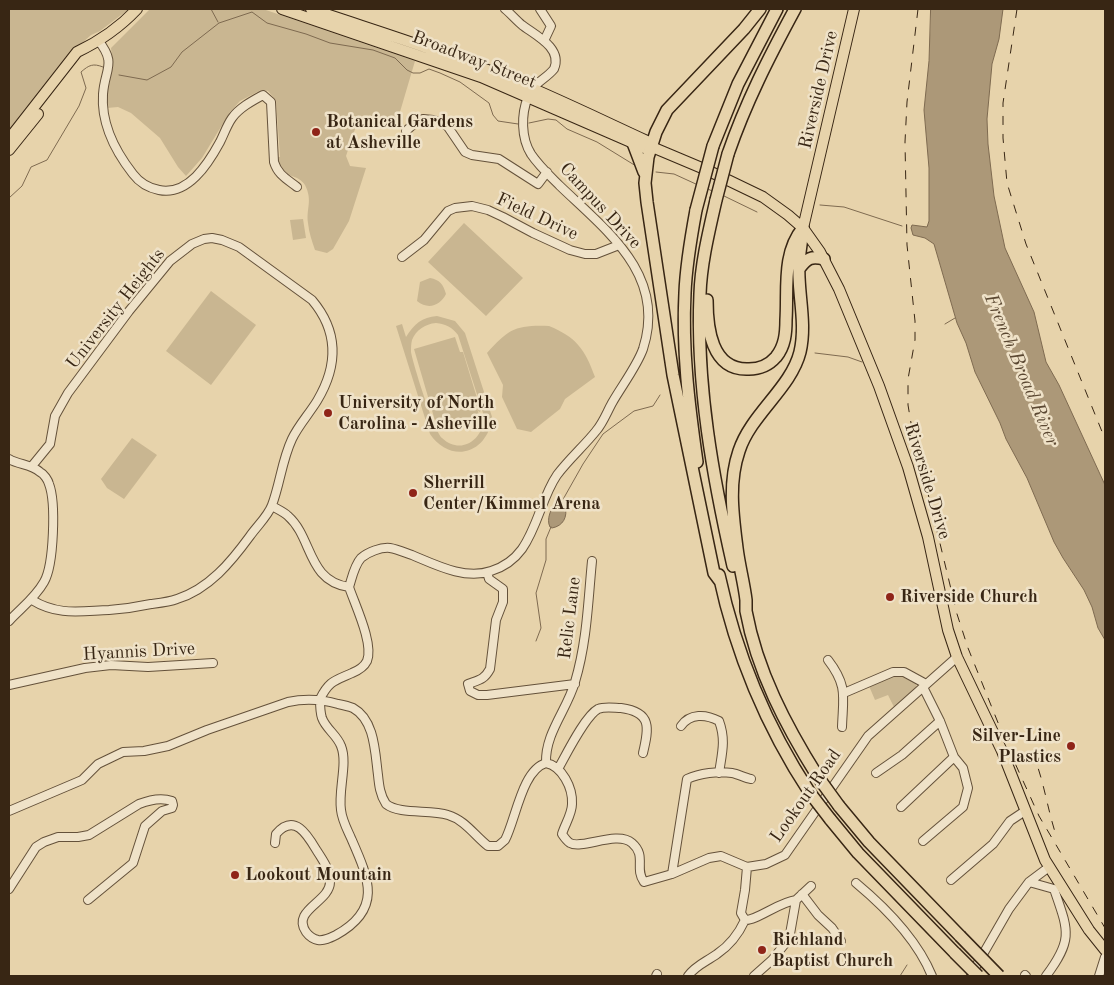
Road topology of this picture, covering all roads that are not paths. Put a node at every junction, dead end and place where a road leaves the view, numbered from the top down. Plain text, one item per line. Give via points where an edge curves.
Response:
1 (137, 9) edge
2 (282, 9) edge
3 (311, 9) edge
4 (505, 9) edge
5 (540, 9) edge
6 (760, 9) edge
7 (778, 9) edge
8 (795, 9) edge
9 (854, 9) edge
10 (98, 40) junction
11 (544, 41) junction
12 (87, 48) junction
13 (530, 93) junction
14 (406, 131) dead end
15 (9, 139) edge
16 (633, 143) junction
17 (652, 146) junction
18 (9, 150) edge
19 (547, 172) junction
20 (646, 176) junction
21 (297, 188) dead end
22 (803, 228) junction
23 (619, 244) junction
24 (707, 246) junction
25 (402, 257) dead end
26 (824, 259) junction
27 (799, 269) junction
28 (9, 459) edge
29 (32, 466) junction
30 (272, 506) junction
31 (592, 561) dead end
32 (488, 572) junction
33 (720, 581) junction
34 (349, 587) junction
35 (32, 600) junction
36 (746, 610) junction
37 (9, 621) edge
38 (957, 656) junction
39 (828, 660) dead end
40 (213, 663) dead end
41 (575, 684) junction
42 (9, 685) edge
43 (924, 685) junction
44 (844, 693) junction
45 (320, 699) junction
46 (940, 721) junction
47 (681, 726) dead end
48 (842, 727) dead end
49 (643, 753) dead end
50 (954, 756) junction
51 (546, 764) junction
52 (558, 769) junction
53 (719, 773) junction
54 (876, 773) dead end
55 (751, 779) dead end
56 (901, 807) dead end
57 (1025, 811) junction
58 (9, 812) edge
59 (923, 841) dead end
60 (275, 843) dead end
61 (747, 867) junction
62 (1049, 867) junction
63 (672, 874) junction
64 (951, 880) dead end
65 (856, 882) dead end
66 (1029, 882) junction
67 (811, 886) dead end
68 (9, 889) edge
69 (799, 897) junction
70 (88, 900) dead end
71 (745, 920) junction
72 (841, 941) dead end
73 (1105, 950) edge
74 (1105, 957) edge
75 (688, 976) edge
76 (754, 976) edge
77 (932, 976) edge
78 (970, 976) edge
79 (978, 976) edge
80 (999, 976) edge
81 (1046, 976) edge
82 (1100, 976) edge

1 - 10 main road
2 - 13 main road, Broadway Street
3 - 13 main road, Broadway Street via 435,50
4 - 11 street
5 - 11 street via 551,26
6 - 17 highway via 667,110
7 - 33 highway, bridge via 738,84 713,146 689,248 685,291 688,386 697,465
8 - 24 highway, bridge via 741,117 720,181
9 - 22 main road, Riverside Drive
10 - 12 main road
10 - 21 street via 105,48 109,66 103,93 108,132 135,176 146,185 164,191 181,188 205,167 232,117 263,95 271,102 276,169
11 - 13 street via 554,54 556,66
12 - 15 main road via 77,52
12 - 18 main road
13 - 16 main road, Broadway Street
13 - 17 main road, Broadway Street via 647,140
13 - 19 street, Campus Drive via 523,124 525,136 532,154
14 - 19 street via 417,121 433,120 448,127 465,152 499,160 538,184
16 - 17 main road, Broadway Street via 644,148
16 - 20 highway
17 - 20 highway
17 - 22 main road, Broadway Street via 763,198
19 - 23 street, Campus Drive
20 - 33 highway via 647,202 673,375 714,573
22 - 24 highway via 789,255 783,346 771,362 760,368 733,367 712,343 707,312
22 - 26 main road, Riverside Drive
22 - 27 highway
23 - 25 street, Field Drive via 596,254 585,254 570,250 503,216 472,206 448,211 424,240
23 - 32 street, Campus Drive via 632,260 647,296 648,324 642,351 598,429 548,490 522,550 508,563
24 - 36 highway via 700,292 703,384 721,510 741,602
26 - 27 highway via 810,257
26 - 38 main road, Riverside Drive via 879,386 909,472
27 - 36 highway via 800,352 789,375 742,441 734,470 732,510
28 - 29 street
29 - 30 street, University Heights via 50,444 55,416 68,393 129,311 170,261 186,248 212,238 241,248 312,300 325,319 332,344 329,378 292,439
29 - 35 street via 49,482 53,537 50,566 45,581
30 - 34 street via 288,516 324,575 337,585
30 - 35 street, University Heights via 220,573 196,591 177,599 126,609 77,613 52,609
31 - 41 street, Relic Lane via 585,643
32 - 34 street, Campus Drive via 464,573 390,548 361,558
32 - 41 street via 489,579 503,589 503,602 496,620 490,669 479,681 468,684 470,691 487,695
33 - 79 highway, bridge via 754,691 810,793 858,852
34 - 45 street via 367,640 368,656 360,669 336,678
35 - 37 street
36 - 80 highway, bridge via 769,685 818,777 869,842
38 - 43 street, Lookout Road
38 - 57 main road, Riverside Drive via 1002,751
39 - 44 street via 840,677
40 - 42 street, Hyannis Drive via 148,667 111,665
41 - 51 street, Relic Lane via 550,739
43 - 44 street via 904,672 893,672
43 - 46 street
43 - 61 street, Lookout Road via 868,736 785,855 759,867
44 - 48 street
45 - 51 street via 352,708 366,720 386,804 397,809 454,817 488,846 498,846 505,840 529,778 536,768
45 - 58 street via 288,702 168,746 123,752 98,764 82,780
45 - 60 street via 322,718 341,746 341,811 367,880 364,912 346,929 325,940 310,937 304,928 304,916 328,892 330,876 302,829 283,827 276,834
46 - 50 street
46 - 54 street
47 - 53 street via 696,716 710,716 719,721 724,740
49 - 52 street via 648,731 643,716 625,709 599,709 588,718
50 - 56 street
50 - 59 street via 963,768 968,788 963,807
51 - 52 street
52 - 63 street via 570,790 572,803 562,834 565,839 571,844 599,840 630,841 639,850 640,876 644,882
53 - 55 street
53 - 63 street via 687,779
57 - 62 main road, Riverside Drive
57 - 64 street via 1010,821 993,844
61 - 63 street via 721,856
61 - 71 street via 741,913
62 - 66 street
62 - 73 main road, Riverside Drive
65 - 77 street via 883,905 913,942
66 - 78 street via 1008,910
66 - 81 street via 1054,889 1064,919 1067,940
67 - 69 street
68 - 70 street via 36,847 51,838 89,835 139,804 172,801 172,808 162,811 146,826 133,863
69 - 71 street
69 - 72 street
69 - 76 street via 784,945
71 - 75 street via 723,949 698,964
74 - 82 street

